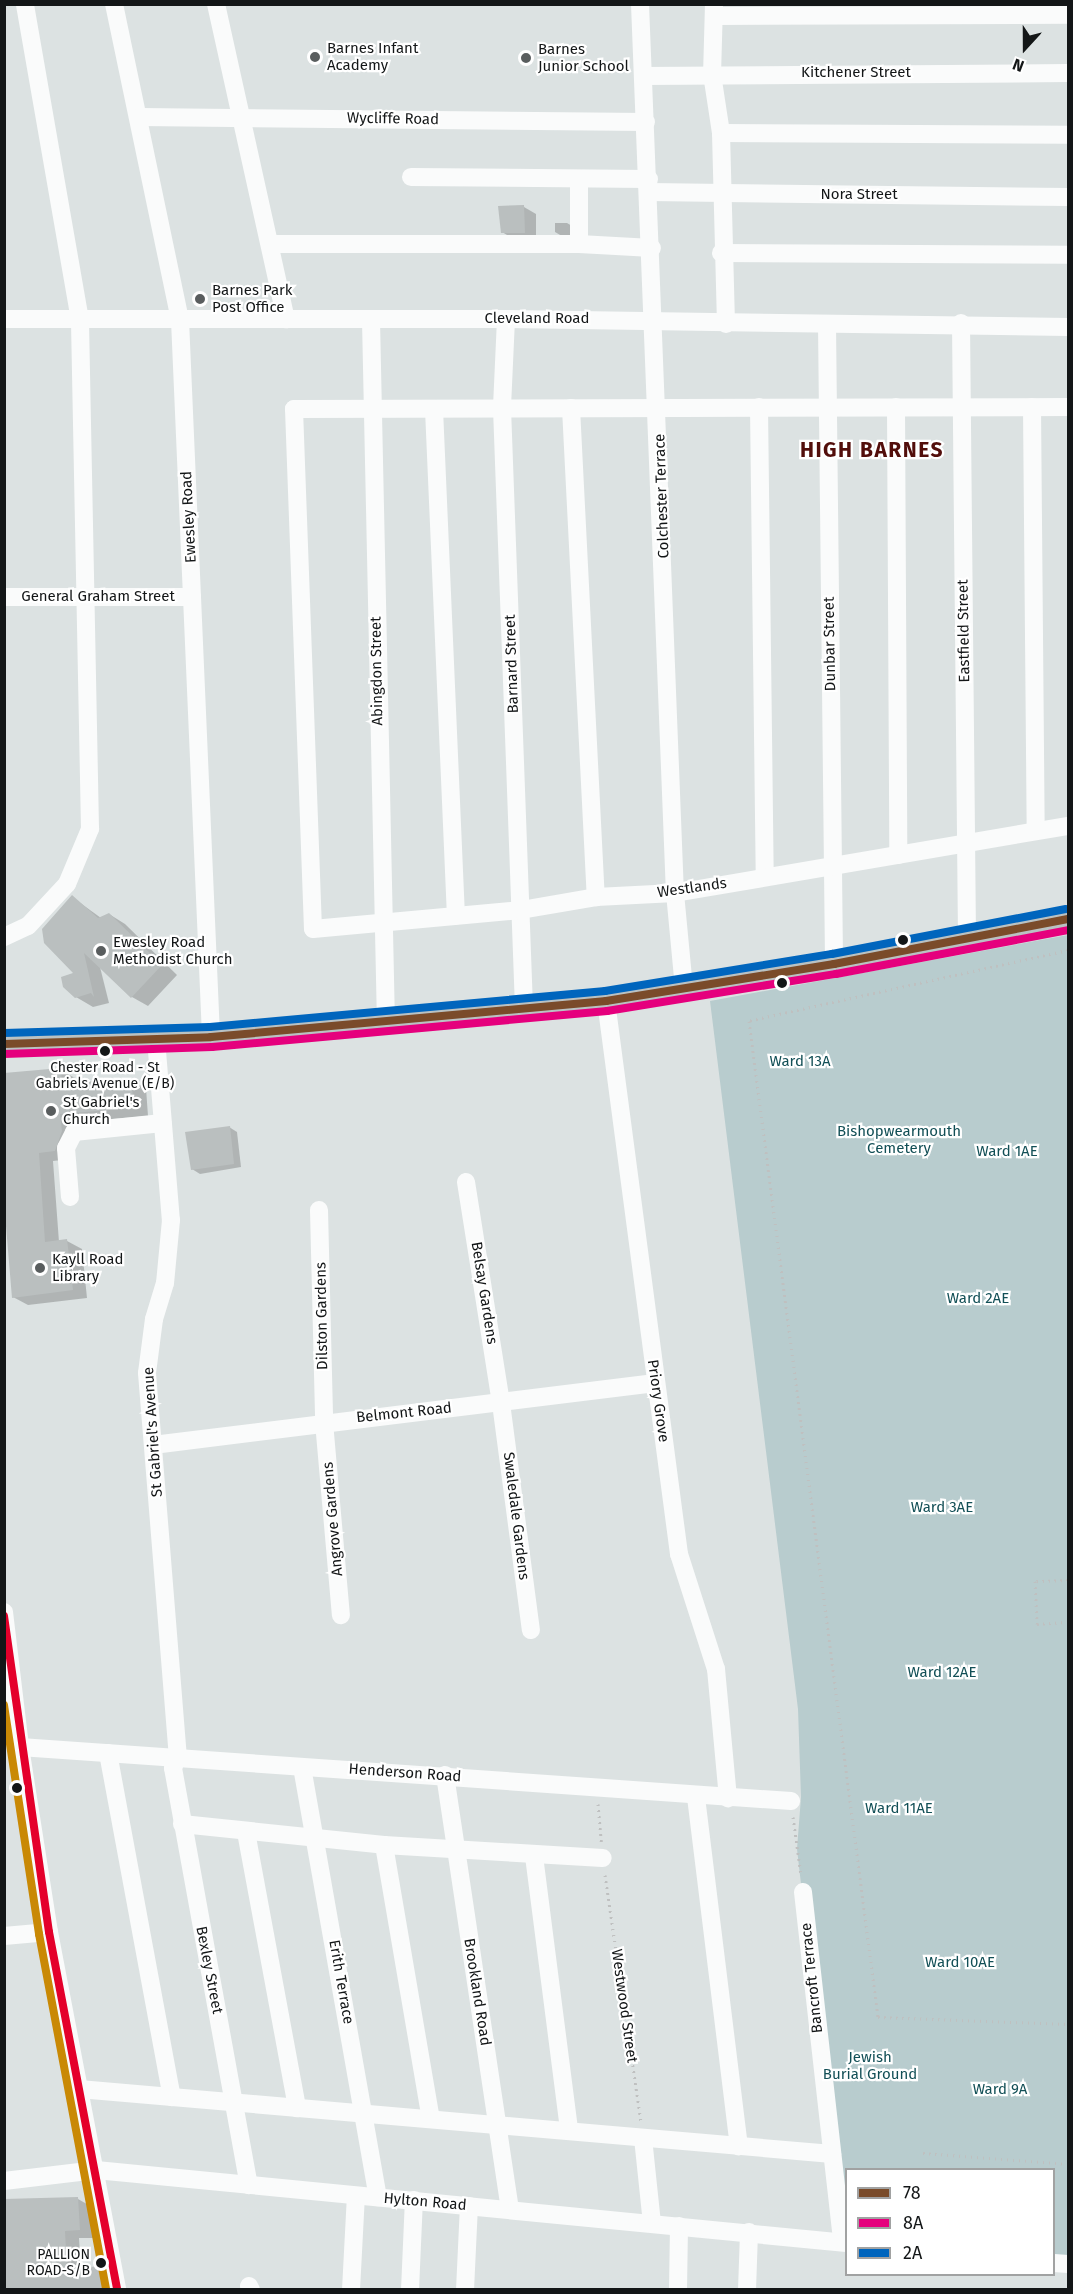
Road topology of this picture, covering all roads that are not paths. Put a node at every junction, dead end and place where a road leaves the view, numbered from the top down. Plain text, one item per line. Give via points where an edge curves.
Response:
1 (25, 4) edge
2 (114, 4) edge
3 (216, 4) edge
4 (640, 4) edge
5 (715, 10) edge
6 (1068, 15) edge
7 (1068, 73) edge
8 (712, 74) junction
9 (644, 76) junction
10 (140, 117) junction
11 (240, 117) junction
12 (646, 122) junction
13 (721, 133) junction
14 (1068, 135) edge
15 (411, 177) dead end
16 (579, 179) junction
17 (649, 186) junction
18 (723, 194) junction
19 (1068, 196) edge
20 (271, 244) junction
21 (579, 244) junction
22 (652, 248) junction
23 (721, 253) junction
24 (1068, 255) edge
25 (4, 319) edge
26 (286, 319) junction
27 (506, 319) junction
28 (80, 320) junction
29 (180, 320) junction
30 (371, 320) junction
31 (654, 320) junction
32 (961, 323) junction
33 (726, 324) junction
34 (827, 324) junction
35 (1068, 327) edge
36 (896, 407) junction
37 (962, 407) junction
38 (1032, 407) junction
39 (1068, 407) edge
40 (502, 408) junction
41 (572, 408) junction
42 (659, 408) junction
43 (759, 408) junction
44 (828, 408) junction
45 (371, 409) junction
46 (434, 409) junction
47 (4, 597) edge
48 (84, 597) junction
49 (192, 597) junction
50 (1068, 826) edge
51 (1036, 831) junction
52 (966, 843) junction
53 (898, 855) junction
54 (832, 866) junction
55 (765, 877) junction
56 (675, 892) junction
57 (596, 897) junction
58 (521, 910) junction
59 (456, 916) junction
60 (1068, 919) edge
61 (383, 922) junction
62 (4, 937) edge
63 (967, 939) junction
64 (834, 964) junction
65 (684, 988) junction
66 (606, 1001) junction
67 (524, 1009) junction
68 (386, 1022) junction
69 (210, 1037) junction
70 (156, 1039) junction
71 (4, 1044) edge
72 (163, 1123) junction
73 (466, 1182) dead end
74 (70, 1197) dead end
75 (319, 1210) dead end
76 (655, 1383) junction
77 (501, 1403) junction
78 (324, 1422) junction
79 (153, 1445) junction
80 (4, 1612) edge
81 (341, 1616) dead end
82 (531, 1630) dead end
83 (20, 1747) junction
84 (108, 1754) junction
85 (178, 1756) junction
86 (302, 1767) junction
87 (445, 1775) junction
88 (696, 1797) junction
89 (728, 1798) junction
90 (791, 1801) road end
91 (182, 1824) junction
92 (246, 1832) junction
93 (314, 1839) junction
94 (384, 1845) junction
95 (453, 1848) junction
96 (534, 1856) junction
97 (603, 1858) road end
98 (803, 1892) road end
99 (49, 1932) junction
100 (4, 1936) edge
101 (79, 2089) junction
102 (172, 2097) junction
103 (234, 2103) junction
104 (297, 2108) junction
105 (365, 2114) junction
106 (431, 2119) junction
107 (498, 2125) junction
108 (569, 2131) junction
109 (643, 2138) junction
110 (739, 2146) junction
111 (832, 2154) junction
112 (96, 2170) junction
113 (4, 2181) edge
114 (249, 2185) junction
115 (356, 2196) junction
116 (378, 2198) junction
117 (414, 2200) junction
118 (469, 2206) junction
119 (510, 2209) junction
120 (652, 2223) junction
121 (679, 2226) junction
122 (749, 2232) junction
123 (844, 2243) edge
124 (117, 2289) edge
125 (351, 2289) edge
126 (410, 2289) edge
127 (465, 2289) edge
128 (678, 2289) edge
129 (747, 2289) edge

1 - 28 street
2 - 10 street, Ewesley Road
3 - 11 street
4 - 9 street, Colchester Terrace
5 - 6 street
5 - 8 street
7 - 8 street, Kitchener Street
8 - 9 street, Kitchener Street
8 - 13 street
9 - 12 street, Colchester Terrace
10 - 11 street, Wycliffe Road
10 - 29 street, Ewesley Road
11 - 12 street, Wycliffe Road
11 - 20 street
12 - 17 street, Colchester Terrace
13 - 14 street
13 - 18 street
15 - 16 street, Nora Street
16 - 17 street, Nora Street
16 - 21 street
17 - 18 street, Nora Street
17 - 22 street, Colchester Terrace
18 - 19 street, Nora Street
18 - 23 street
20 - 21 street
20 - 26 street
21 - 22 street
22 - 31 street, Colchester Terrace
23 - 24 street
23 - 33 street
25 - 28 street, Cleveland Road
26 - 29 street, Cleveland Road
26 - 30 street, Cleveland Road
27 - 30 street, Cleveland Road
27 - 31 street, Cleveland Road
27 - 40 street, Barnard Street
28 - 29 street, Cleveland Road
28 - 48 street
29 - 49 street, Ewesley Road
30 - 45 street, Abingdon Street
31 - 33 street, Cleveland Road
31 - 42 street, Colchester Terrace
32 - 34 street, Cleveland Road
32 - 35 street, Cleveland Road
32 - 37 street, Eastfield Street
33 - 34 street, Cleveland Road
34 - 44 street, Dunbar Street
36 - 37 street
36 - 44 street
36 - 53 street
37 - 38 street
37 - 52 street, Eastfield Street
38 - 39 street
38 - 51 street
40 - 41 street
40 - 46 street
40 - 58 street, Barnard Street
41 - 42 street
41 - 57 street
42 - 43 street
42 - 56 street, Colchester Terrace
43 - 44 street
43 - 55 street
44 - 54 street, Dunbar Street
45 - 46 street
45 - 61 street, Abingdon Street
45 - 61 street, Westlands via 294,409 313,929
46 - 59 street
47 - 48 street, General Graham Street
48 - 49 street, General Graham Street
48 - 62 street via 90,829 67,884 28,926
49 - 69 street, Ewesley Road
50 - 51 street, Westlands
51 - 52 street, Westlands
52 - 53 street, Westlands
52 - 63 street, Eastfield Street
53 - 54 street, Westlands
54 - 55 street, Westlands
54 - 64 street, Dunbar Street
55 - 56 street, Westlands
56 - 57 street, Westlands
56 - 65 street, Colchester Terrace
57 - 58 street, Westlands
58 - 59 street, Westlands
58 - 67 street, Barnard Street
59 - 61 street, Westlands
60 - 63 main road
61 - 68 street, Abingdon Street
63 - 64 main road
64 - 65 main road
65 - 66 main road
66 - 67 main road
66 - 76 street, Priory Grove
67 - 68 main road
68 - 69 main road
69 - 70 main road
70 - 71 main road
70 - 72 street, St Gabriel's Avenue
72 - 74 street via 74,1132 66,1148
72 - 79 street, St Gabriel's Avenue via 171,1220 165,1284 154,1319 147,1373
73 - 77 street, Belsay Gardens
75 - 78 street, Dilston Gardens
76 - 77 street, Belmont Road
76 - 89 street, Priory Grove via 679,1554 707,1637 722,1700
77 - 78 street, Belmont Road
77 - 82 street, Swaledale Gardens
78 - 79 street, Belmont Road
78 - 81 street, Angrove Gardens
79 - 85 street, St Gabriel's Avenue
80 - 83 street
83 - 84 street, Henderson Road
83 - 99 street
84 - 85 street, Henderson Road
84 - 102 street
85 - 86 street, Henderson Road
85 - 91 street, Bexley Street via 173,1768
86 - 87 street, Henderson Road
86 - 93 street, Erith Terrace
87 - 88 street, Henderson Road
87 - 95 street, Brookland Road
88 - 89 street, Henderson Road
88 - 110 street
89 - 90 street, Henderson Road
91 - 92 street
91 - 103 street, Bexley Street
92 - 93 street
92 - 104 street
93 - 94 street
93 - 105 street, Erith Terrace
94 - 95 street
94 - 106 street
95 - 96 street
95 - 107 street, Brookland Road
96 - 97 street
96 - 108 street
98 - 111 street, Bancroft Terrace
99 - 100 street
99 - 101 street
101 - 102 street
101 - 112 street
102 - 103 street
103 - 104 street
103 - 114 street, Bexley Street
104 - 105 street
105 - 106 street
105 - 116 street, Erith Terrace
106 - 107 street
107 - 108 street
107 - 119 street, Brookland Road
108 - 109 street
109 - 110 street
109 - 120 street
110 - 111 street
111 - 123 street, Bancroft Terrace
112 - 113 street, Hylton Road
112 - 114 street, Hylton Road
112 - 124 street
114 - 115 street, Hylton Road
115 - 116 street, Hylton Road
115 - 125 street
116 - 117 street, Hylton Road
117 - 118 street, Hylton Road
117 - 126 street
118 - 119 street, Hylton Road
118 - 127 street
119 - 120 street, Hylton Road
120 - 121 street, Hylton Road
121 - 122 street, Hylton Road
121 - 128 street
122 - 123 street, Hylton Road
122 - 129 street

